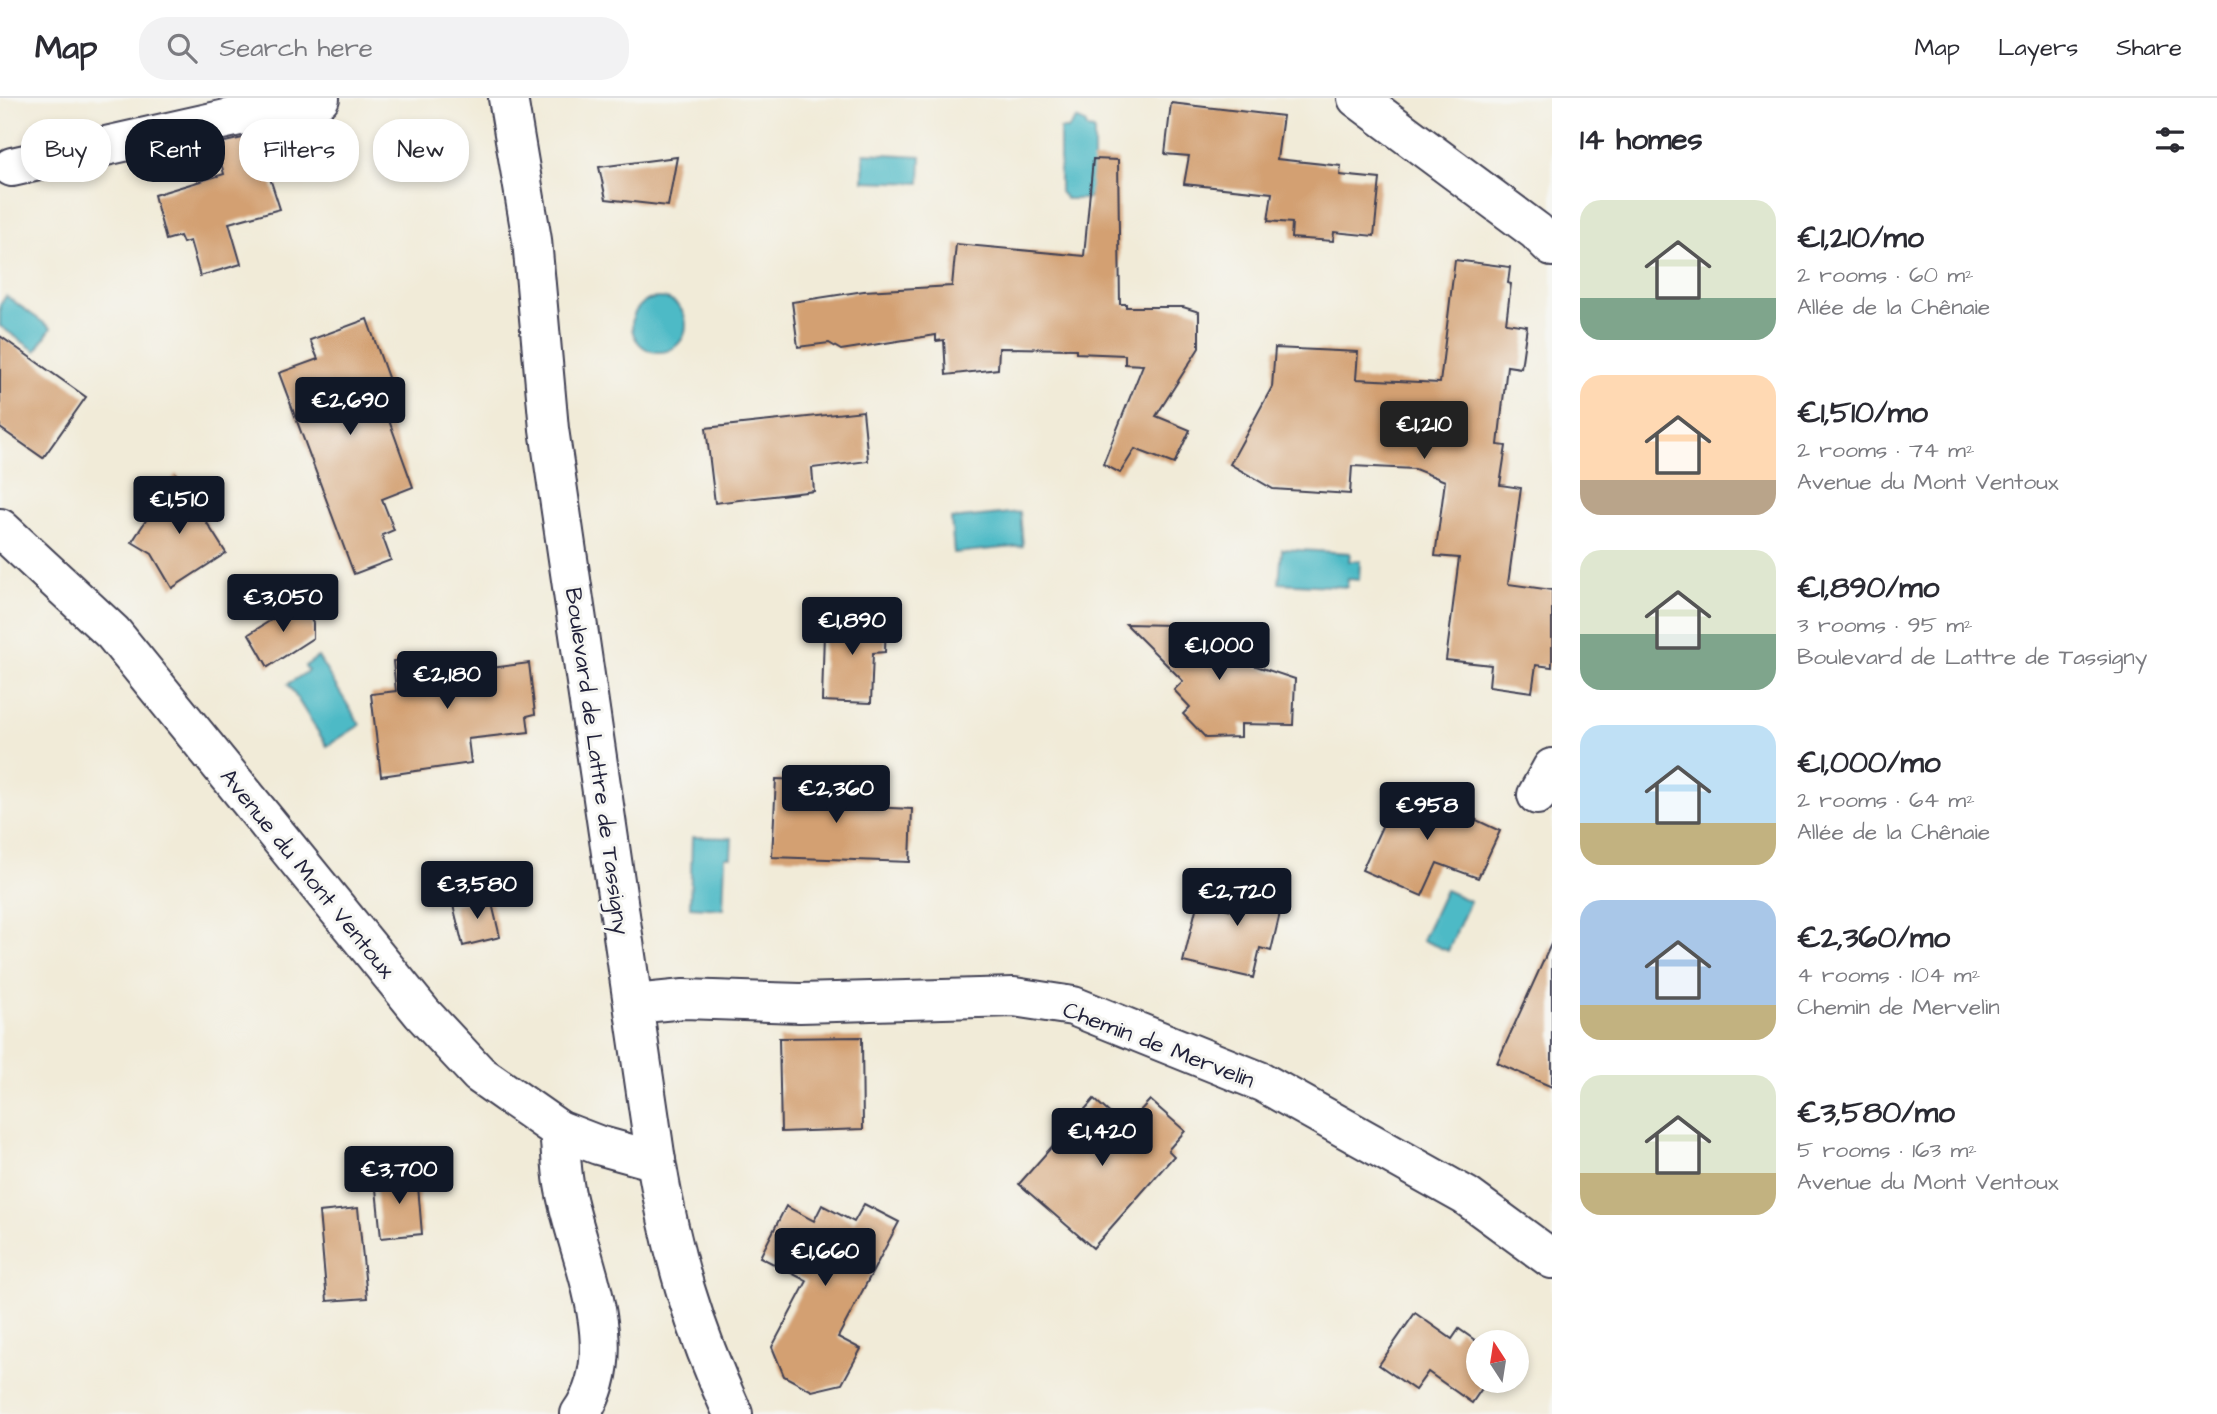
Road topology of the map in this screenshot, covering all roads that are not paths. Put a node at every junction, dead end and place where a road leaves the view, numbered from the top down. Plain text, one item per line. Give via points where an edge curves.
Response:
1 (320, 98) edge
2 (508, 98) edge
3 (1357, 98) edge
4 (12, 167) dead end
5 (1552, 247) edge
6 (0, 528) edge
7 (634, 1004) junction
8 (559, 1130) junction
9 (656, 1161) junction
10 (1552, 1259) edge
11 (580, 1414) edge
12 (733, 1414) edge

1 - 4 street
2 - 7 street, Boulevard de Lattre de Tassigny via 531,240 549,429
3 - 5 street via 1536,230
6 - 8 street, Avenue du Mont Ventoux via 113,634 431,1023 479,1074
7 - 9 street, Boulevard de Lattre de Tassigny
7 - 10 street, Chemin de Mervelin via 684,999 800,1003 1014,997 1073,1006 1262,1082 1466,1196
8 - 9 street, Avenue du Mont Ventoux
8 - 11 street via 564,1185 585,1256 599,1347 596,1376
9 - 12 street, Boulevard de Lattre de Tassigny via 668,1231 691,1314

